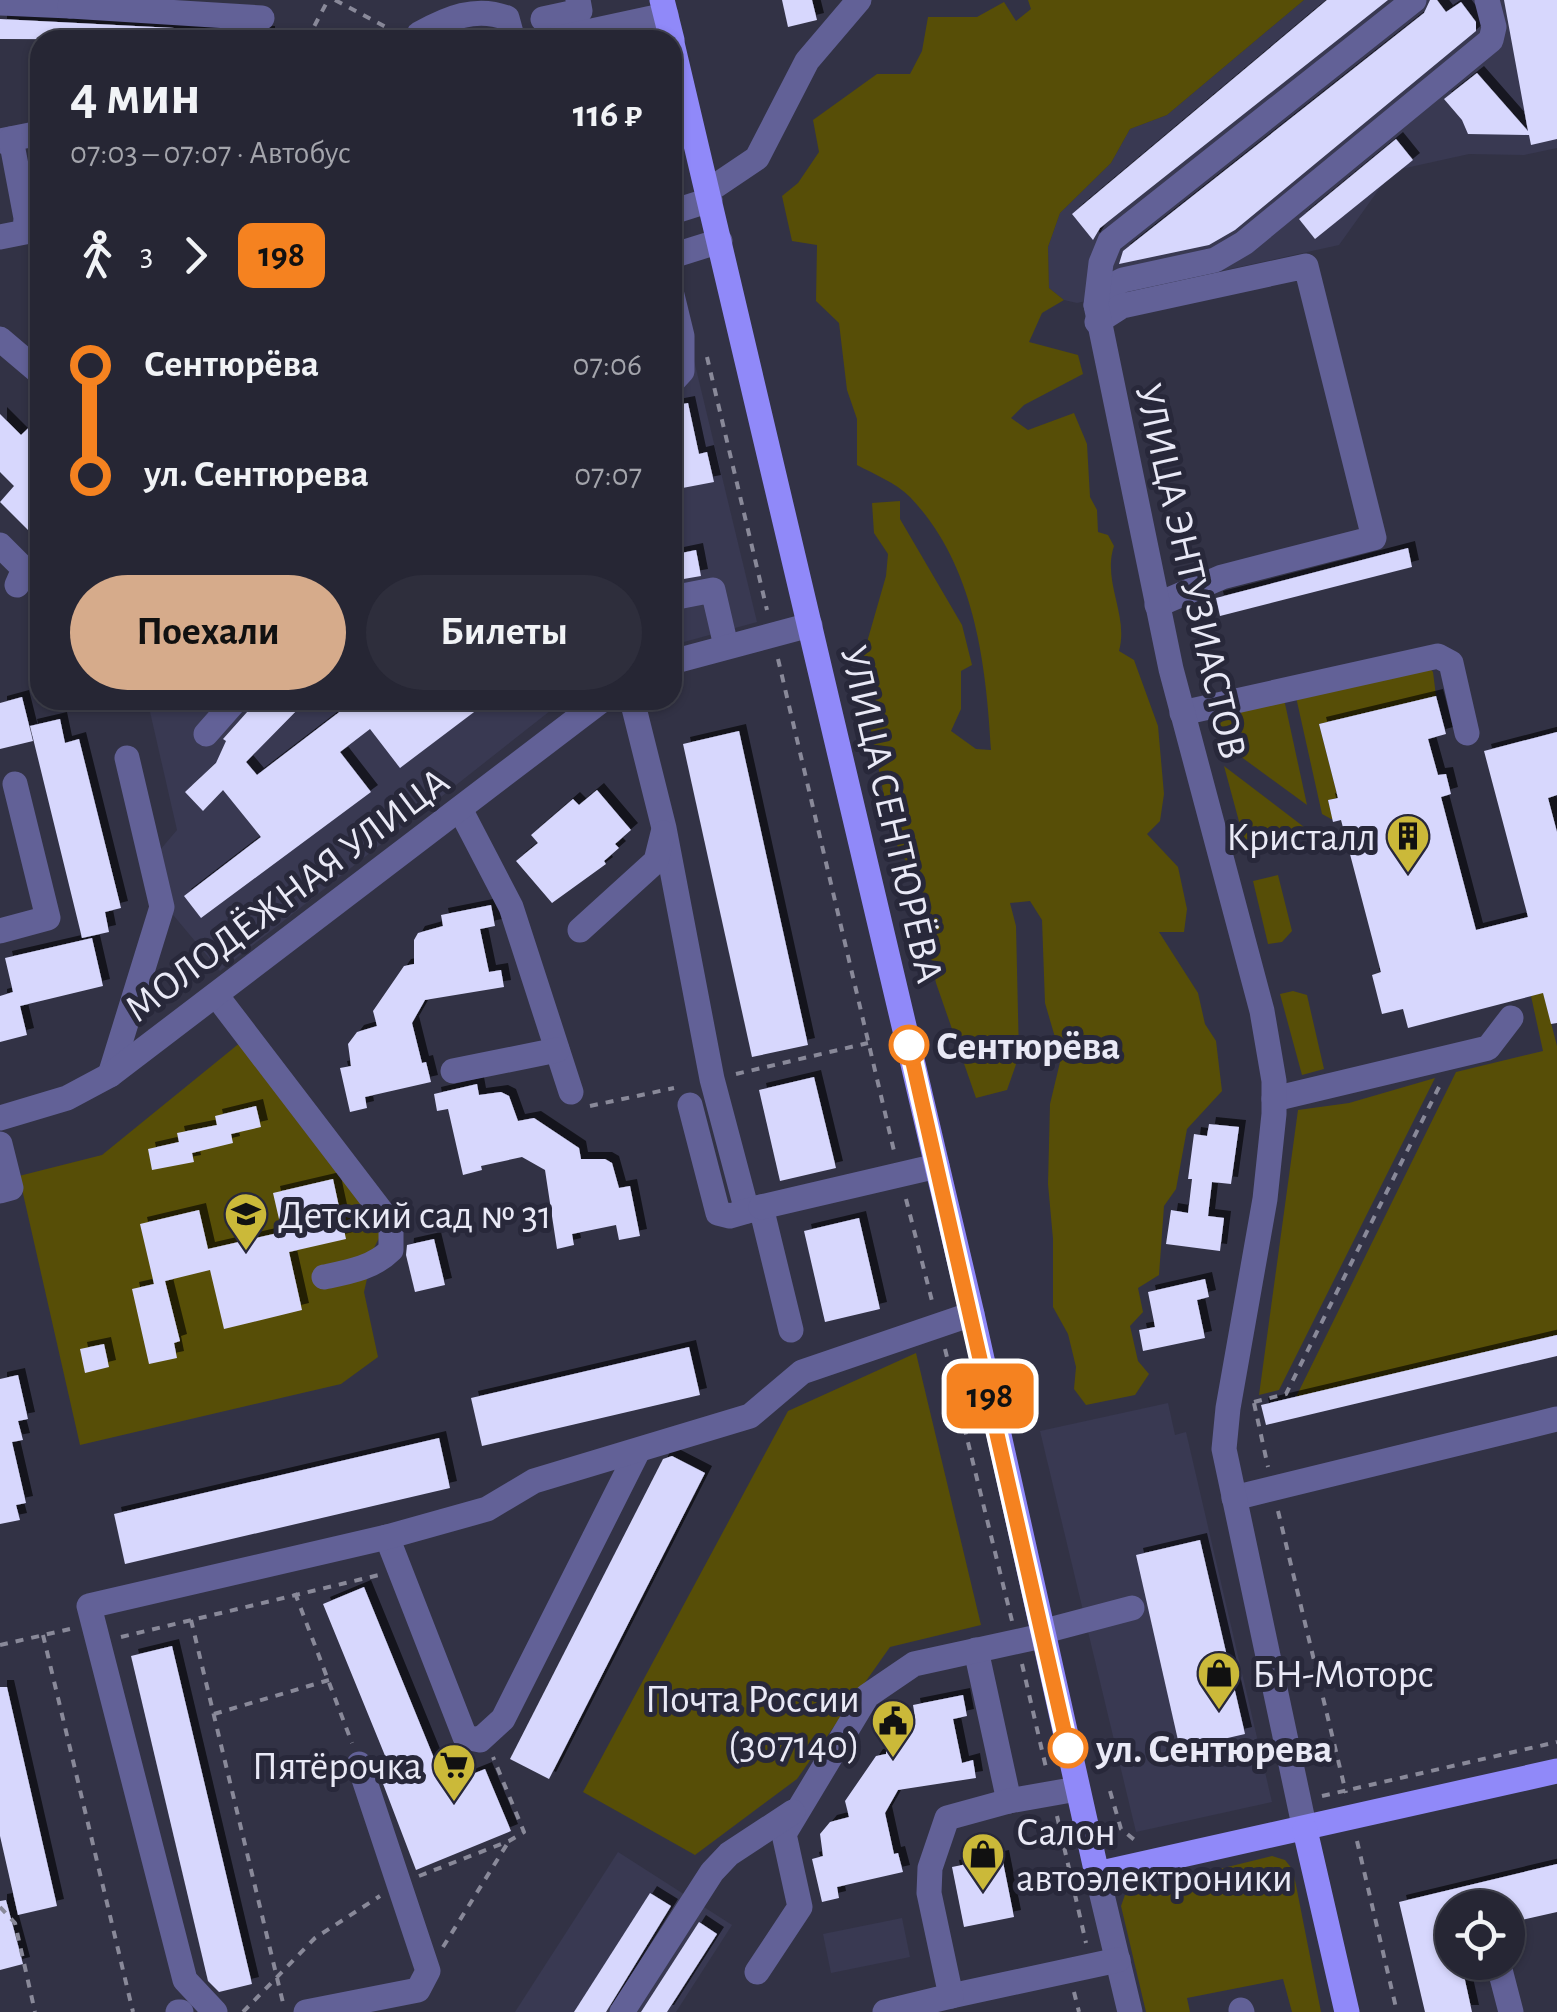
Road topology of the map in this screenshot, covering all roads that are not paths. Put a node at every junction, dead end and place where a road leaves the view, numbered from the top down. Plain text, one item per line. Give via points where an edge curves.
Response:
1 (578, 0) edge
2 (859, 0) edge
3 (1414, 0) edge
4 (1487, 0) edge
5 (0, 3) edge
6 (70, 3) edge
7 (262, 18) dead end
8 (668, 25) edge
9 (547, 29) edge
10 (430, 30) edge
11 (510, 30) edge
12 (682, 83) edge
13 (30, 135) edge
14 (5, 140) edge
15 (709, 196) junction
16 (682, 208) edge
17 (0, 237) edge
18 (720, 241) junction
19 (682, 253) edge
20 (1097, 314) junction
21 (682, 336) edge
22 (0, 338) edge
23 (30, 365) edge
24 (682, 372) edge
25 (0, 545) edge
26 (19, 585) edge
27 (682, 596) edge
28 (1157, 605) junction
29 (810, 625) junction
30 (726, 646) junction
31 (682, 659) edge
32 (227, 710) edge
33 (589, 710) edge
34 (634, 710) edge
35 (1182, 712) junction
36 (1467, 732) dead end
37 (206, 734) dead end
38 (127, 758) dead end
39 (15, 784) dead end
40 (460, 809) junction
41 (664, 828) junction
42 (580, 930) dead end
43 (0, 931) edge
44 (216, 995) junction
45 (1511, 1018) dead end
46 (558, 1050) junction
47 (454, 1071) dead end
48 (110, 1075) junction
49 (572, 1092) dead end
50 (1274, 1099) junction
51 (690, 1104) dead end
52 (0, 1118) edge
53 (0, 1144) edge
54 (937, 1166) junction
55 (0, 1191) edge
56 (754, 1209) junction
57 (324, 1277) dead end
58 (972, 1314) junction
59 (791, 1330) dead end
60 (1557, 1419) edge
61 (638, 1450) junction
62 (1234, 1498) junction
63 (387, 1536) junction
64 (1132, 1608) dead end
65 (1033, 1636) junction
66 (976, 1650) junction
67 (359, 1764) road end
68 (1557, 1771) edge
69 (1064, 1791) junction
70 (1009, 1801) junction
71 (801, 1806) junction
72 (1305, 1830) junction
73 (1097, 1874) junction
74 (1118, 1960) junction
75 (757, 1972) dead end
76 (1503, 1980) edge
77 (951, 1996) junction
78 (215, 2012) edge
79 (306, 2012) edge
80 (622, 2012) edge
81 (884, 2012) edge
82 (1130, 2012) edge
83 (1347, 2012) edge
84 (1511, 2012) edge

1 - 9 street via 580,10
2 - 15 street via 806,61 757,158
3 - 20 street via 1110,241 1101,263
4 - 20 street via 1491,40 1244,243 1215,260 1123,280 1111,286
5 - 6 street
6 - 7 street
8 - 9 street
10 - 11 street via 486,10 507,18
12 - 15 main road, УЛИЦА СЕНТЮРЁВА
13 - 14 street
14 - 17 street via 26,218 25,232
15 - 16 street
15 - 18 main road, УЛИЦА СЕНТЮРЁВА
18 - 19 street
18 - 29 main road, УЛИЦА СЕНТЮРЁВА
20 - 28 street, УЛИЦА ЭНТУЗИАСТОВ
20 - 28 street via 1306,266 1374,538 1222,577
21 - 24 street
22 - 23 street
25 - 26 street via 24,568
27 - 30 street via 713,590
28 - 35 street, УЛИЦА ЭНТУЗИАСТОВ
29 - 30 street
29 - 54 main road, УЛИЦА СЕНТЮРЁВА
30 - 31 street
32 - 37 street
33 - 40 street, МОЛОДЁЖНАЯ УЛИЦА
34 - 41 street
35 - 36 street via 1438,656 1451,662
35 - 50 street, УЛИЦА ЭНТУЗИАСТОВ via 1262,1011
38 - 48 street via 162,907
39 - 43 street via 48,918
40 - 44 street, МОЛОДЁЖНАЯ УЛИЦА
40 - 46 street via 510,907
41 - 42 street via 656,862
41 - 56 street via 712,1079
44 - 48 street, МОЛОДЁЖНАЯ УЛИЦА
44 - 57 street via 391,1224 391,1250 384,1258
45 - 50 street via 1488,1048
46 - 47 street
46 - 49 street
48 - 52 street, МОЛОДЁЖНАЯ УЛИЦА via 68,1098
50 - 62 street, УЛИЦА ЭНТУЗИАСТОВ via 1265,1198 1225,1436
51 - 56 street via 718,1213
53 - 55 street via 11,1188
54 - 56 street
54 - 58 main road, УЛИЦА СЕНТЮРЁВА
56 - 59 street
58 - 61 street via 802,1372 750,1416
58 - 65 main road, УЛИЦА СЕНТЮРЁВА
60 - 62 street
61 - 63 street via 534,1482 487,1508
61 - 63 street via 502,1719 480,1740 465,1737
62 - 72 street, УЛИЦА ЭНТУЗИАСТОВ
63 - 78 street via 90,1606 185,1980
64 - 65 street
65 - 66 street
65 - 69 main road, УЛИЦА СЕНТЮРЁВА
66 - 70 street
66 - 71 street via 914,1664 867,1696
67 - 79 street via 428,1971 418,1990
68 - 72 main road
69 - 70 street
69 - 73 main road, УЛИЦА СЕНТЮРЁВА
70 - 77 street via 947,1818 930,1868 929,1893
71 - 75 street via 784,1834 800,1907
71 - 80 street via 712,1872
72 - 73 main road
72 - 83 main road, УЛИЦА ЭНТУЗИАСТОВ
73 - 74 street, УЛИЦА СЕНТЮРЁВА
74 - 77 street
74 - 82 street, УЛИЦА СЕНТЮРЁВА
76 - 84 street
77 - 81 street

